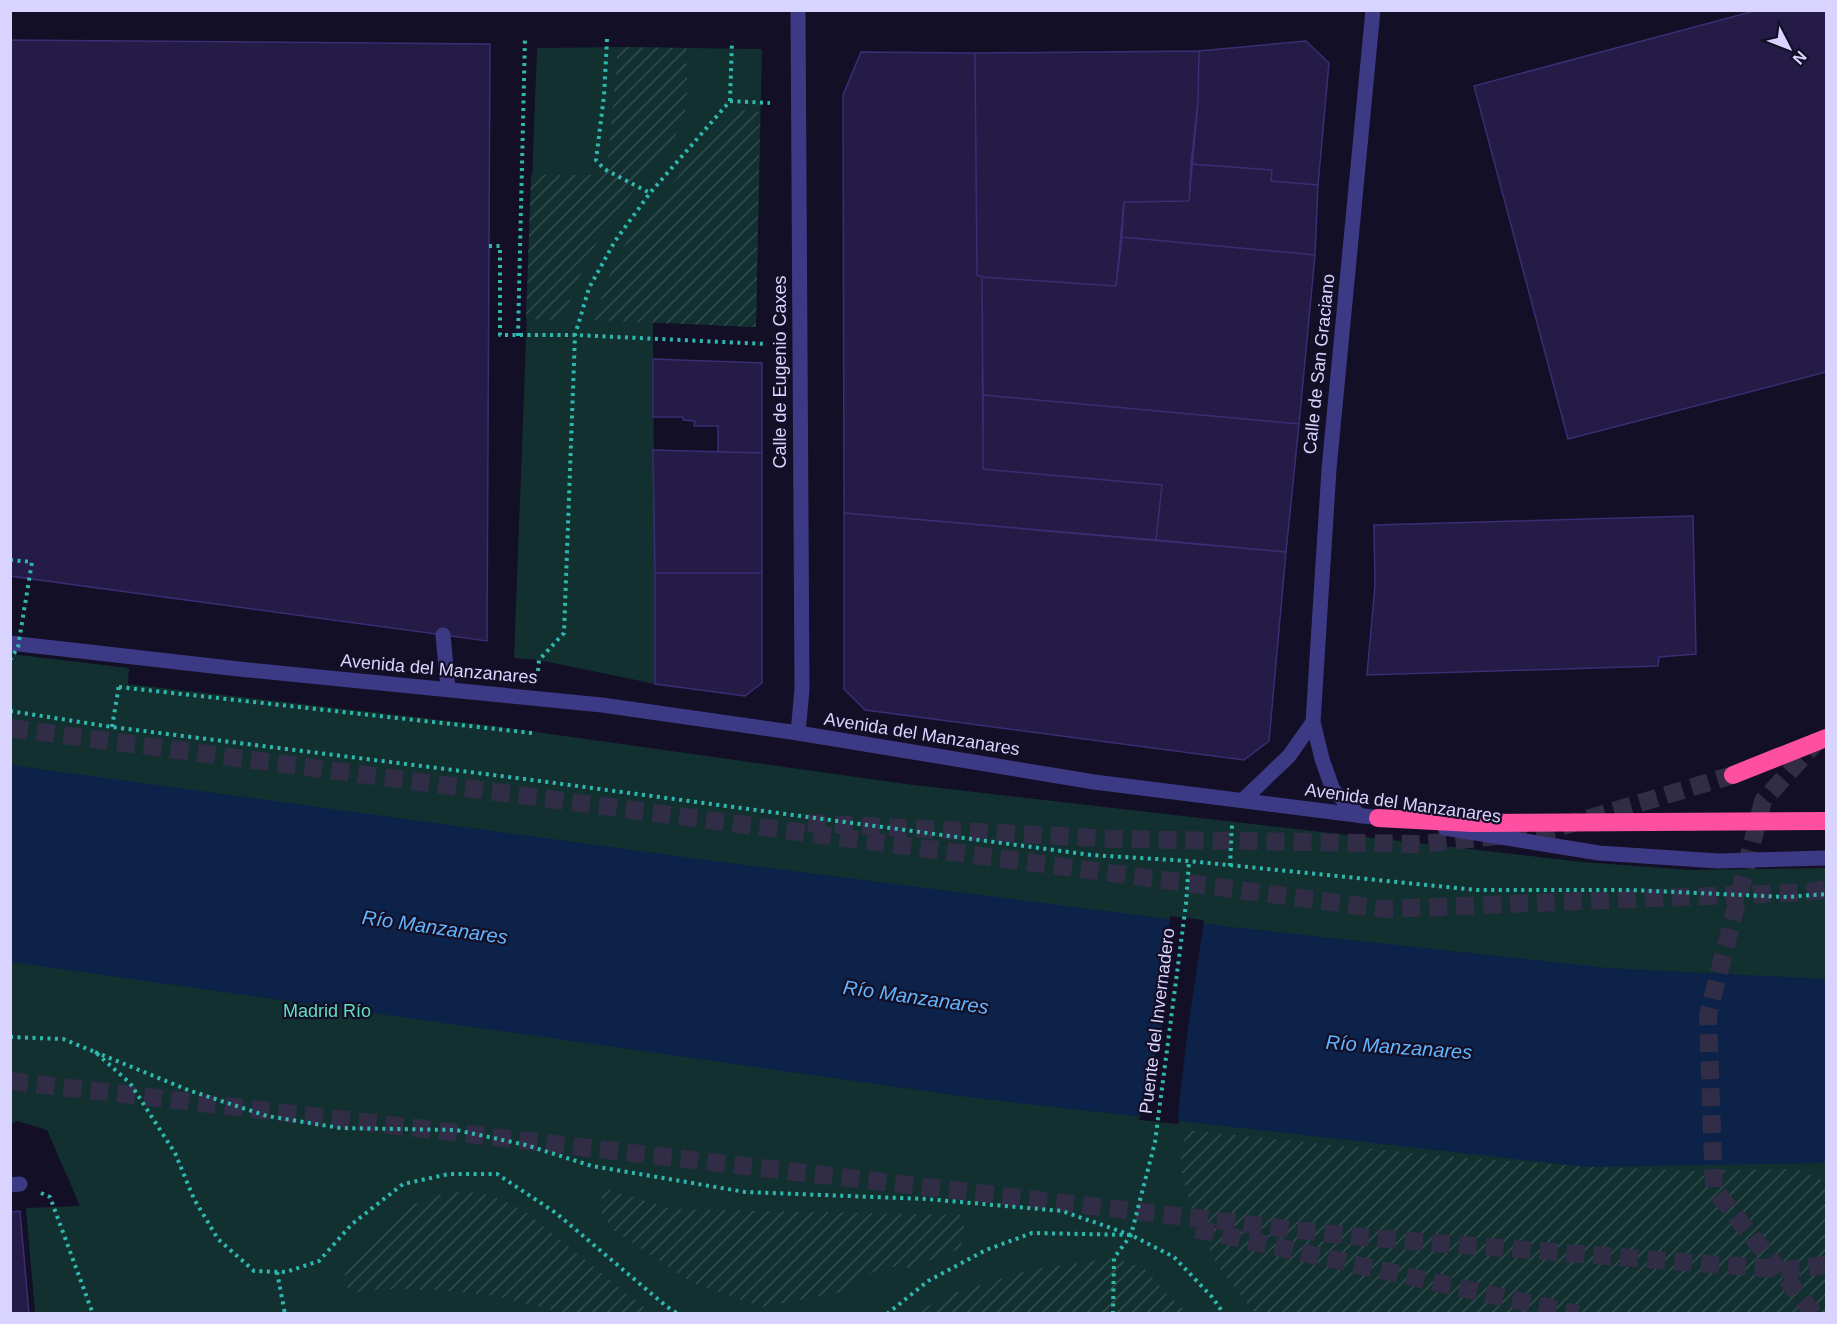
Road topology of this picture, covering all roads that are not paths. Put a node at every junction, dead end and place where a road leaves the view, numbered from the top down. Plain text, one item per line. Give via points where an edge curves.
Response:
1 (798, 10) edge
2 (1373, 10) edge
3 (443, 635) dead end
4 (10, 643) edge
5 (448, 688) junction
6 (1313, 722) junction
7 (798, 733) junction
8 (1827, 738) edge
9 (1733, 775) tunnel mouth
10 (1243, 800) junction
11 (1369, 817) junction
12 (1827, 821) edge
13 (1827, 858) edge

1 - 7 street, Calle de Eugenio Caxes via 802,689
2 - 6 street, Calle de San Graciano via 1329,469
3 - 5 street
4 - 5 street, Avenida del Manzanares
5 - 7 street, Avenida del Manzanares
6 - 10 street via 1289,756
6 - 11 street, Calle de San Graciano via 1333,790
7 - 10 street, Avenida del Manzanares via 1094,782
8 - 9 highway
10 - 11 street, Avenida del Manzanares
11 - 12 highway via 1472,823
11 - 13 street, Avenida del Manzanares via 1599,853 1718,861

